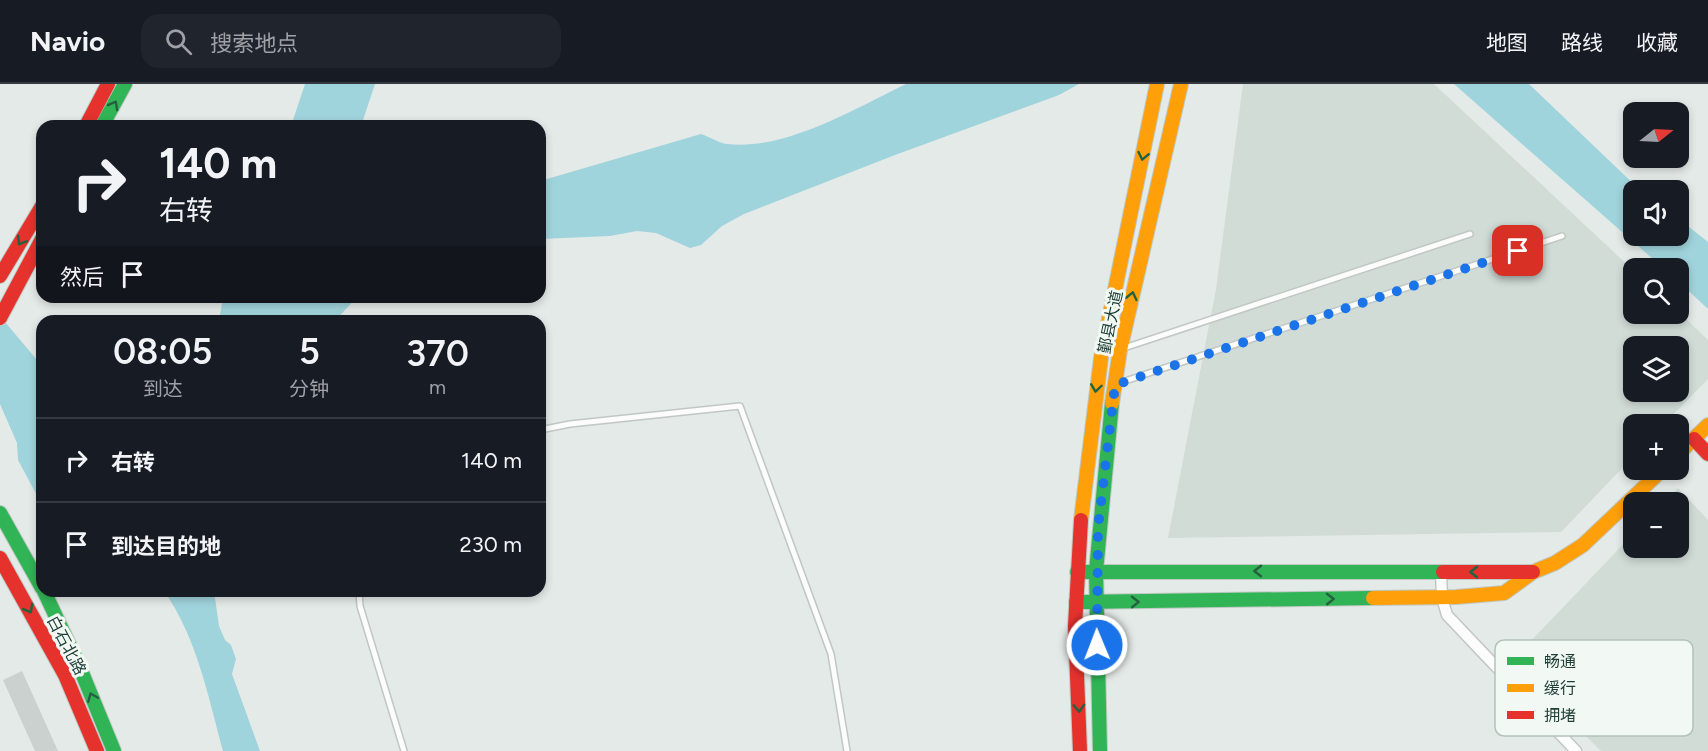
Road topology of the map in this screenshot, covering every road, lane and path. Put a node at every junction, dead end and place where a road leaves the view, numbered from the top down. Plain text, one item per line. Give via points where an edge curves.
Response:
1 (108, 84) edge
2 (125, 84) edge
3 (1157, 84) edge
4 (1181, 84) edge
5 (89, 120) edge
6 (105, 120) edge
7 (36, 216) edge
8 (1470, 234) dead end
9 (1562, 236) dead end
10 (36, 250) edge
11 (0, 276) edge
12 (3, 313) edge
13 (1120, 350) junction
14 (1115, 385) junction
15 (1708, 424) edge
16 (546, 429) edge
17 (1694, 440) junction
18 (1689, 444) edge
19 (1708, 454) edge
20 (1651, 480) edge
21 (0, 513) edge
22 (0, 558) edge
23 (1096, 571) junction
24 (1077, 572) junction
25 (1441, 572) junction
26 (1533, 572) junction
27 (36, 577) edge
28 (47, 597) edge
29 (360, 597) edge
30 (1442, 597) junction
31 (1076, 602) junction
32 (1096, 602) junction
33 (1495, 666) edge
34 (1562, 736) edge
35 (97, 751) edge
36 (114, 751) edge
37 (404, 751) edge
38 (847, 751) edge
39 (1080, 751) edge
40 (1100, 751) edge
41 (1576, 751) edge

1 - 5 main road
6 -> 2 main road
3 -> 24 main road, 鄞县大道 via 1101,357
13 -> 4 main road, 鄞县大道
7 -> 11 main road
8 - 13 lane
9 - 14 lane
10 - 12 main road
13 - 14 main road, 鄞县大道
14 - 23 main road, 鄞县大道
15 - 17 main road
16 - 38 lane via 740,406 831,654
17 - 18 main road
17 - 19 main road
20 - 26 main road via 1583,545
21 - 27 main road, 白石北路
22 -> 35 main road, 白石北路 via 65,675
23 - 24 main road
25 -> 23 main road
23 - 32 main road, 鄞县大道
24 - 31 main road, 鄞县大道
26 -> 25 main road
25 - 30 street
26 - 30 main road via 1504,593
36 -> 28 main road, 白石北路
29 - 37 lane
32 -> 30 main road
30 - 33 street via 1447,615
31 - 32 main road
31 -> 39 main road, 鄞县大道
32 - 40 main road, 鄞县大道
34 - 41 street

